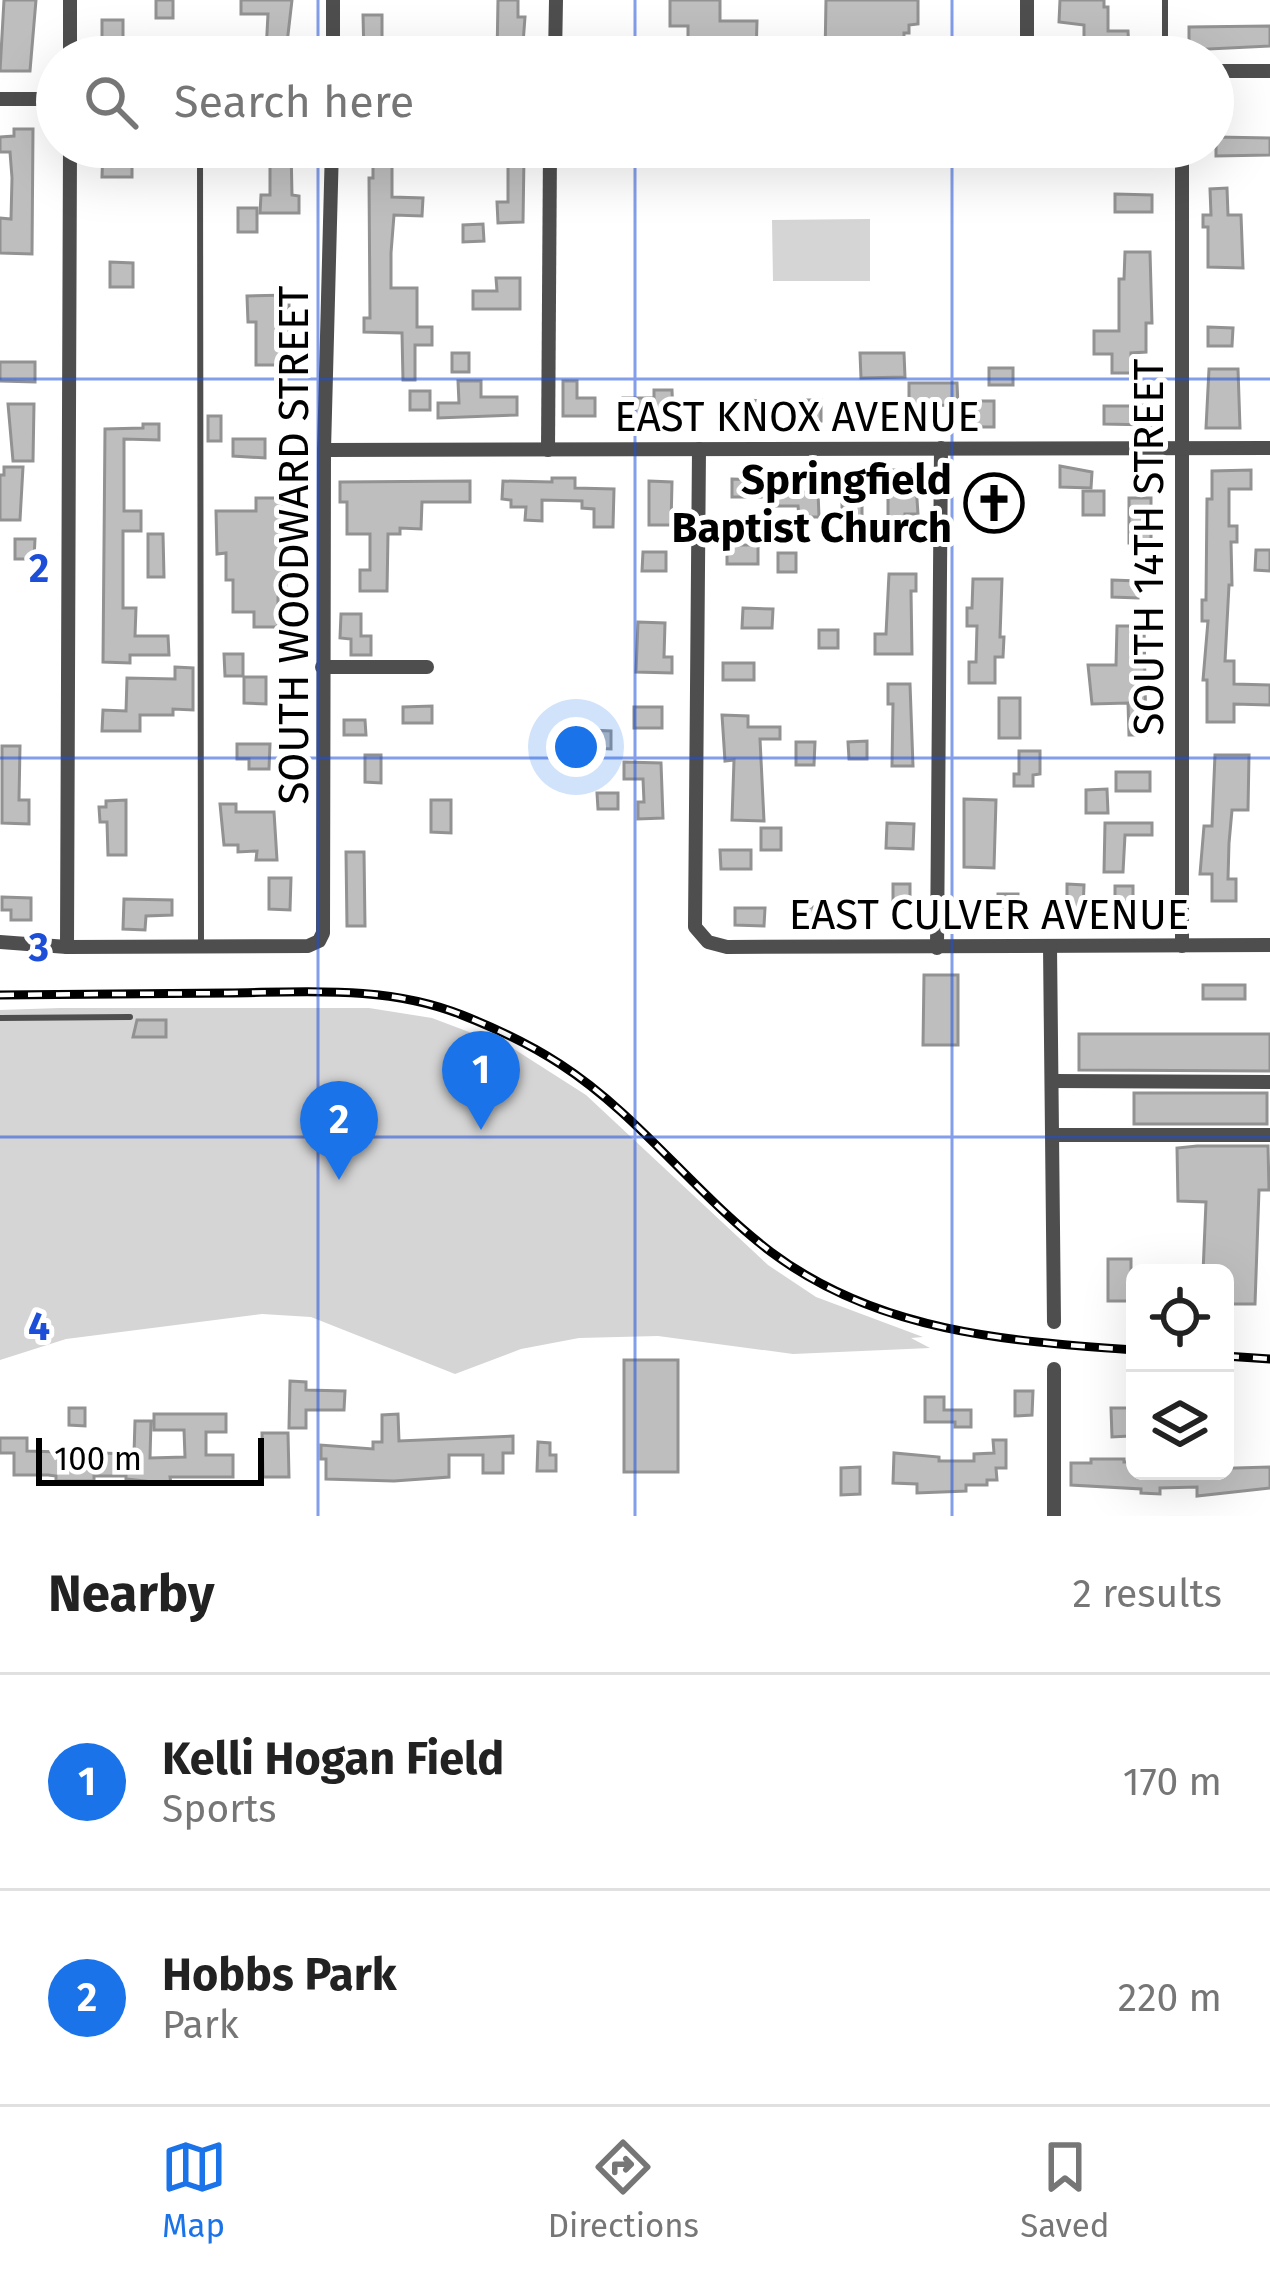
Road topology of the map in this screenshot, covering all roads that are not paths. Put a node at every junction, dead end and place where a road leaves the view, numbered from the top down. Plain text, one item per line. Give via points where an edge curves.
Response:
1 (70, 0) edge
2 (333, 0) edge
3 (556, 0) edge
4 (1027, 0) edge
5 (1165, 0) edge
6 (70, 36) edge
7 (333, 36) edge
8 (555, 36) edge
9 (1027, 36) edge
10 (1165, 36) edge
11 (1234, 71) edge
12 (1270, 71) edge
13 (0, 99) edge
14 (36, 99) edge
15 (70, 168) edge
16 (200, 168) edge
17 (331, 168) edge
18 (550, 168) edge
19 (1181, 168) edge
20 (941, 448) junction
21 (1180, 448) junction
22 (1270, 448) edge
23 (699, 449) junction
24 (324, 450) junction
25 (548, 450) junction
26 (322, 667) junction
27 (427, 667) dead end
28 (0, 943) edge
29 (1270, 945) edge
30 (201, 946) junction
31 (1050, 946) junction
32 (1182, 946) junction
33 (67, 947) junction
34 (938, 948) junction
35 (130, 1017) dead end
36 (0, 1018) edge
37 (1053, 1081) junction
38 (1270, 1082) edge
39 (1054, 1135) junction
40 (1270, 1136) edge
41 (1054, 1322) dead end
42 (1054, 1369) dead end
43 (1054, 1516) edge

1 - 6 street
2 - 7 street
3 - 8 street
4 - 9 street
5 - 10 lane
11 - 12 street
13 - 14 street
15 - 33 street
16 - 30 lane
17 - 24 street, SOUTH WOODWARD STREET
18 - 25 street
19 - 21 street, SOUTH 14TH STREET
20 - 21 street, EAST KNOX AVENUE
20 - 23 street, EAST KNOX AVENUE
20 - 34 street
21 - 22 street, EAST KNOX AVENUE
21 - 32 street, SOUTH 14TH STREET
23 - 25 street, EAST KNOX AVENUE
23 - 34 street, EAST CULVER AVENUE via 695,927 727,947
24 - 25 street, EAST KNOX AVENUE
24 - 26 street, SOUTH WOODWARD STREET
26 - 27 street
26 - 30 street, SOUTH WOODWARD STREET via 319,941
28 - 33 street
29 - 32 street, EAST CULVER AVENUE
30 - 33 street
31 - 32 street, EAST CULVER AVENUE
31 - 34 street, EAST CULVER AVENUE
31 - 37 street
35 - 36 lane
37 - 38 street
37 - 39 street
39 - 40 street
39 - 41 street
42 - 43 street

